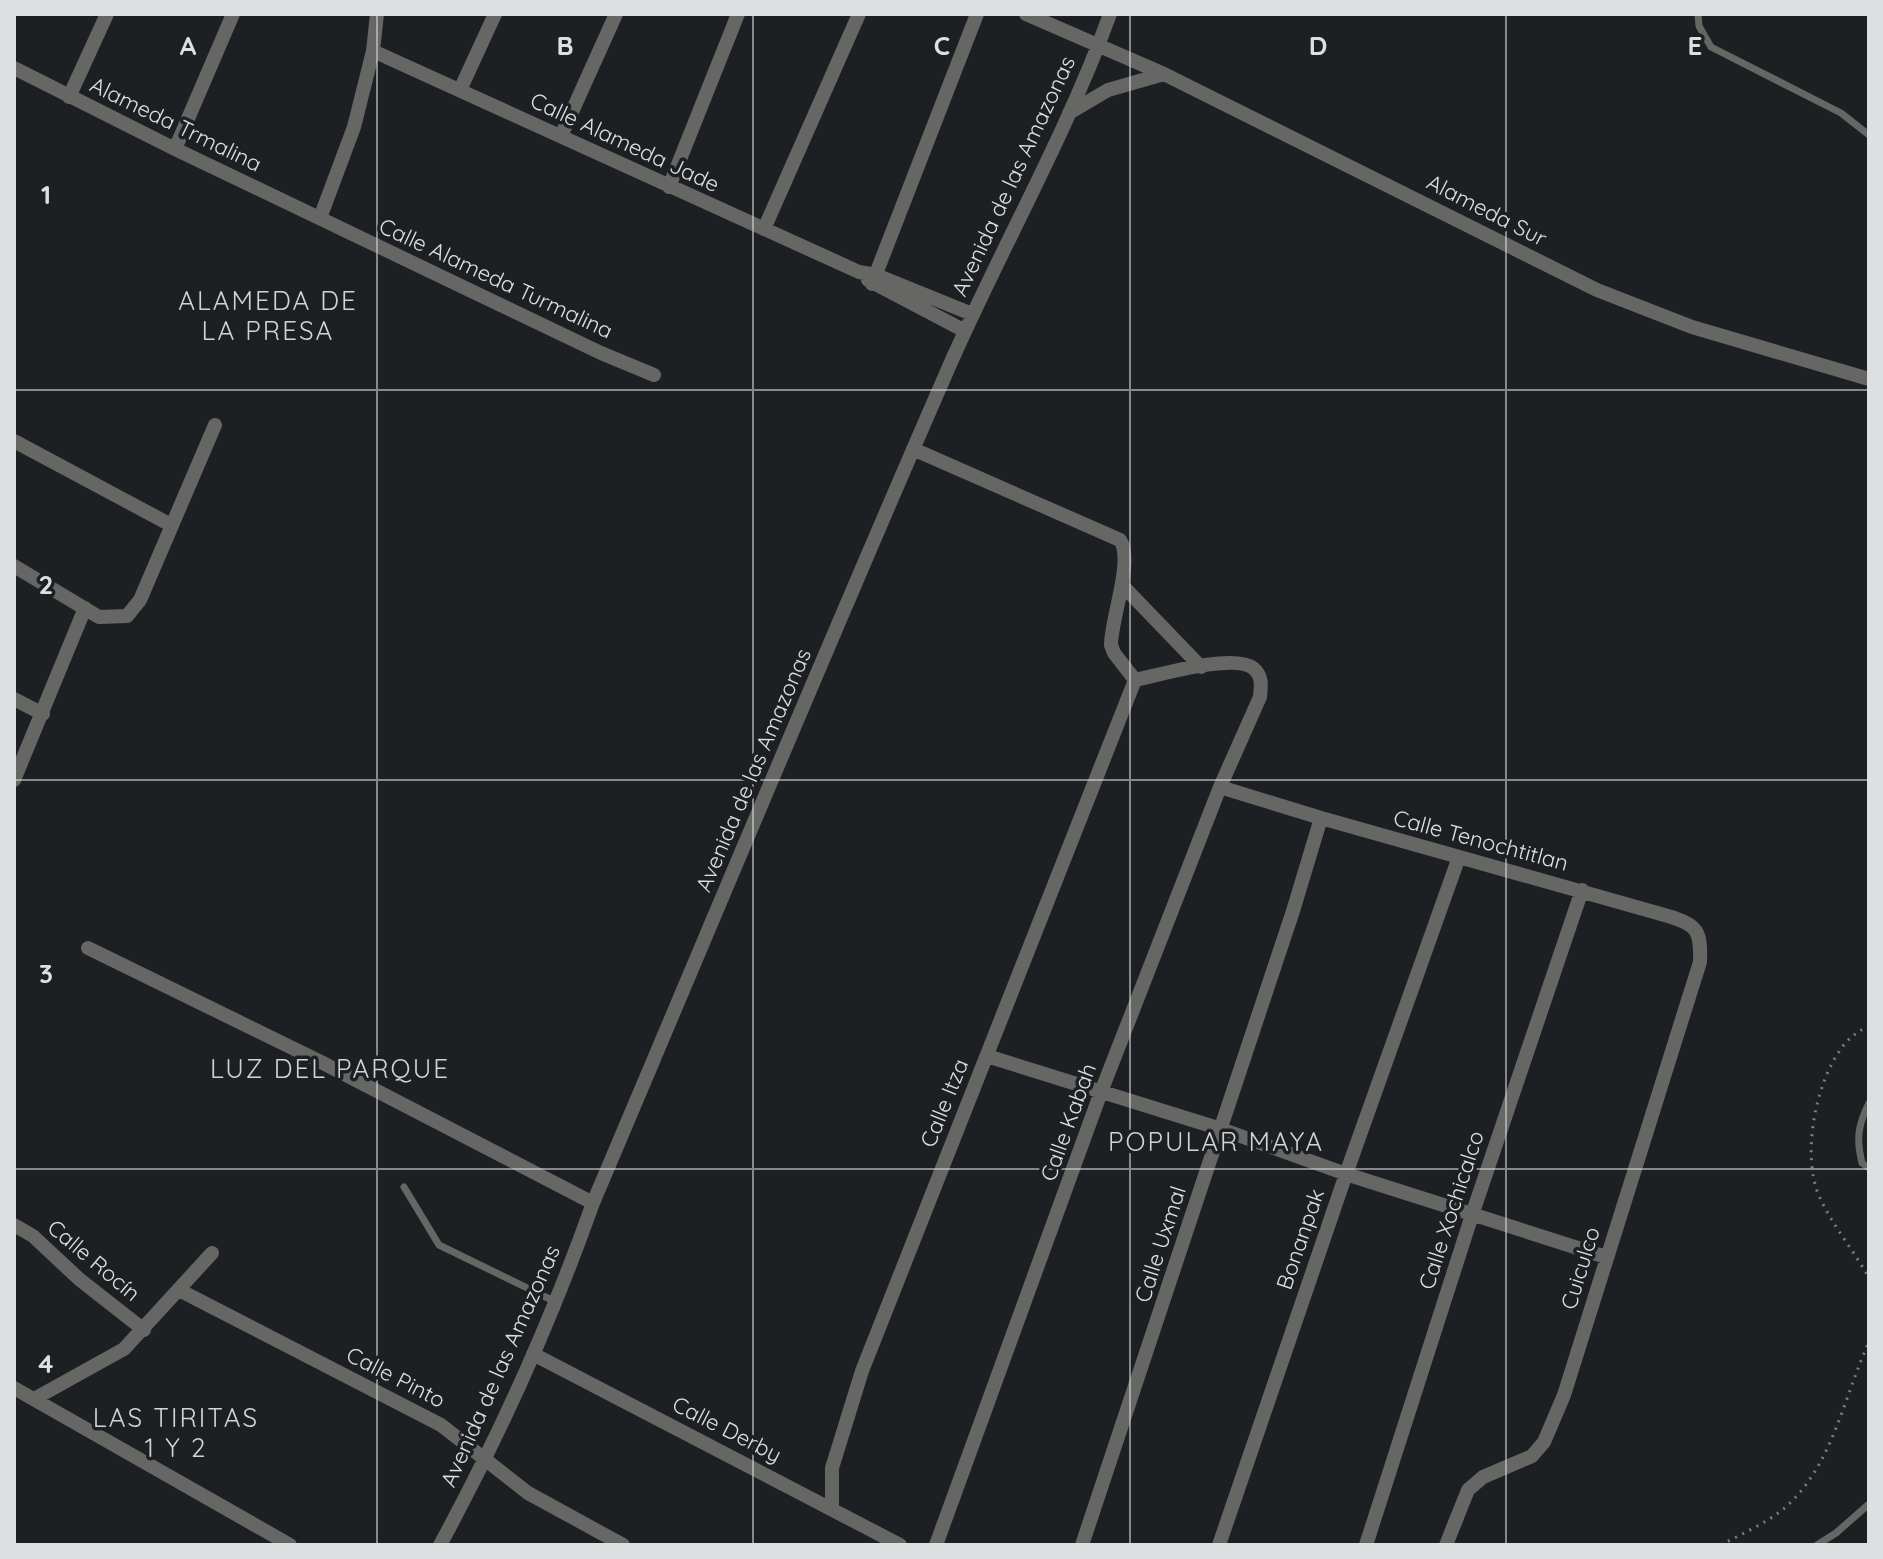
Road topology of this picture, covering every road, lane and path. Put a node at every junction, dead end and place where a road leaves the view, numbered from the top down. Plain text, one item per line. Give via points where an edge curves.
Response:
1 (107, 14) edge
2 (233, 14) edge
3 (377, 14) edge
4 (495, 14) edge
5 (616, 14) edge
6 (738, 14) edge
7 (859, 14) edge
8 (977, 14) edge
9 (1026, 14) edge
10 (1110, 14) edge
11 (1698, 14) edge
12 (1098, 47) junction
13 (373, 51) junction
14 (14, 68) edge
15 (1164, 74) junction
16 (460, 90) junction
17 (69, 97) junction
18 (1069, 113) junction
19 (1869, 135) edge
20 (561, 136) junction
21 (175, 149) junction
22 (669, 187) junction
23 (320, 218) junction
24 (764, 229) junction
25 (874, 280) junction
26 (972, 314) junction
27 (965, 331) junction
28 (654, 375) dead end
29 (1869, 379) edge
30 (215, 425) dead end
31 (14, 441) edge
32 (913, 449) junction
33 (171, 525) junction
34 (14, 566) edge
35 (1122, 585) junction
36 (85, 608) junction
37 (1201, 667) junction
38 (1135, 680) junction
39 (14, 699) edge
40 (43, 714) junction
41 (14, 780) edge
42 (1220, 787) junction
43 (1321, 818) junction
44 (1459, 857) junction
45 (1582, 890) junction
46 (88, 948) dead end
47 (1700, 962) joint
48 (1869, 1025) edge
49 (987, 1056) junction
50 (1101, 1092) junction
51 (1869, 1103) edge
52 (1221, 1129) junction
53 (1869, 1168) edge
54 (1346, 1174) junction
55 (404, 1187) dead end
56 (593, 1203) junction
57 (1472, 1215) junction
58 (14, 1225) edge
59 (212, 1253) dead end
60 (1606, 1257) junction
61 (1869, 1278) edge
62 (179, 1290) junction
63 (556, 1302) junction
64 (144, 1330) junction
65 (1869, 1342) edge
66 (533, 1354) junction
67 (14, 1388) edge
68 (34, 1399) junction
69 (486, 1460) junction
70 (1869, 1504) edge
71 (832, 1507) junction
72 (290, 1545) edge
73 (440, 1545) edge
74 (623, 1545) edge
75 (900, 1545) edge
76 (936, 1545) edge
77 (1082, 1545) edge
78 (1219, 1545) edge
79 (1366, 1545) edge
80 (1446, 1545) edge
81 (1721, 1545) edge
82 (1817, 1545) edge

1 - 17 street
2 - 21 street
3 - 13 street
4 - 16 street
5 - 20 street
6 - 22 street
7 - 24 street
8 - 25 street
9 - 12 street, Alameda Sur
10 - 12 street, Avenida de las Amazonas
11 - 19 lane via 1711,47 1841,113
12 - 15 street, Alameda Sur
12 - 18 street, Avenida de las Amazonas
13 - 16 street, Calle Alameda Jade
13 - 23 street via 354,127
14 - 17 street, Alameda Trmalina
15 - 18 street via 1108,90
15 - 29 street, Alameda Sur via 1597,290 1692,327
16 - 20 street, Calle Alameda Jade
17 - 21 street, Alameda Trmalina
18 - 26 street, Avenida de las Amazonas
20 - 22 street, Calle Alameda Jade
21 - 23 street, Alameda Trmalina
22 - 24 street, Calle Alameda Jade
23 - 28 street, Calle Alameda Turmalina
24 - 25 street, Calle Alameda Jade
25 - 26 street, Calle Alameda Jade
25 - 27 street, Calle Alameda Jade
26 - 27 street, Avenida de las Amazonas
27 - 32 street, Avenida de las Amazonas
30 - 33 street
31 - 33 street
32 - 35 street via 1120,540 1125,546
32 - 56 street, Avenida de las Amazonas
33 - 36 street via 140,600 127,616 99,617
34 - 36 street
35 - 37 street
35 - 38 street via 1111,645
36 - 40 street
37 - 38 street
37 - 42 street, Calle Kabah via 1241,663 1251,666 1261,682 1252,718
38 - 49 street, Calle Itza
39 - 40 street
40 - 41 street
42 - 43 street, Calle Tenochtitlan
42 - 50 street, Calle Kabah
43 - 44 street, Calle Tenochtitlan
43 - 52 street, Calle Uxmal
44 - 45 street, Calle Tenochtitlan
44 - 54 street, Bonanpak
45 - 47 street, Calle Tenochtitlan via 1688,922 1701,939
45 - 57 street, Calle Xochicalco
46 - 56 street
47 - 60 street, Cuiculco
48 - 61 path via 1842,1047 1826,1076 1813,1122 1819,1197
49 - 50 street
49 - 71 street, Calle Itza via 862,1371 832,1468
50 - 52 street
50 - 76 street, Calle Kabah
51 - 53 lane via 1856,1140 1862,1163
52 - 54 street
52 - 77 street, Calle Uxmal
54 - 57 street
54 - 78 street, Bonanpak
55 - 63 lane via 439,1245
56 - 63 street, Avenida de las Amazonas
57 - 60 street
57 - 79 street, Calle Xochicalco
58 - 64 street, Calle Rocín
59 - 62 street
60 - 80 street, Cuiculco via 1564,1395 1544,1442 1532,1456 1483,1477 1468,1490
62 - 64 street
62 - 69 street, Calle Pinto via 441,1425
63 - 66 street, Avenida de las Amazonas
64 - 68 street via 124,1349
65 - 81 path via 1812,1479 1788,1506
66 - 69 street, Avenida de las Amazonas
66 - 71 street, Calle Derby
67 - 68 street
68 - 72 street
69 - 73 street, Avenida de las Amazonas
69 - 74 street, Calle Pinto via 528,1493
70 - 82 lane
71 - 75 street, Calle Derby

